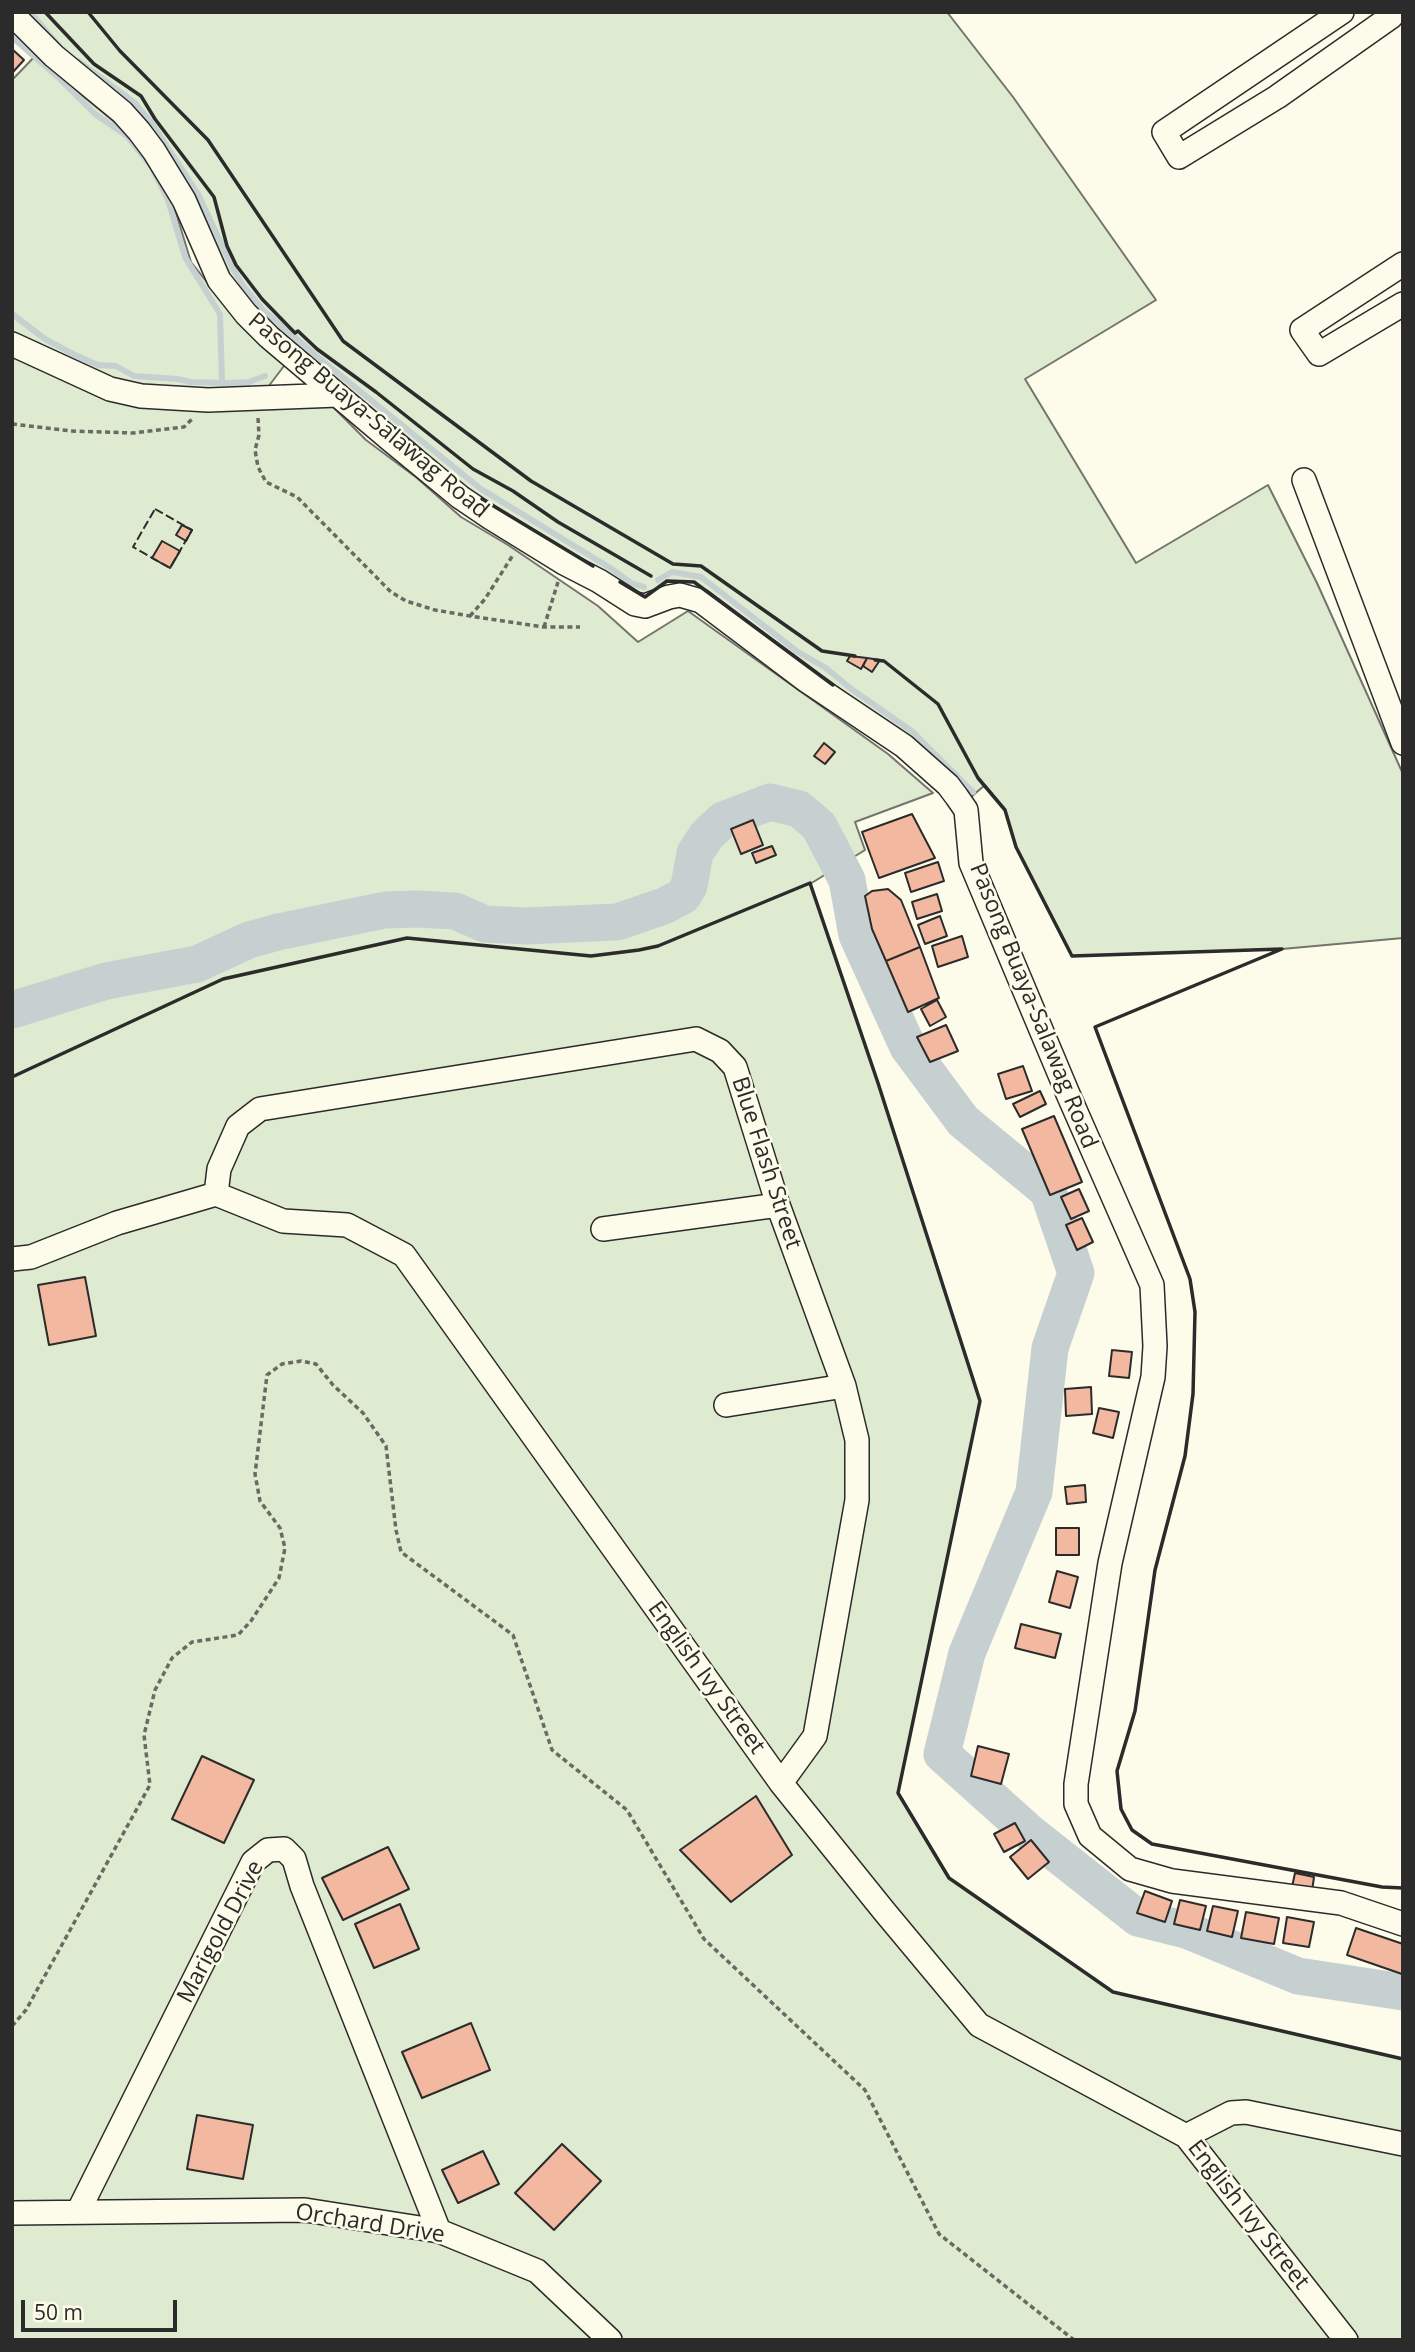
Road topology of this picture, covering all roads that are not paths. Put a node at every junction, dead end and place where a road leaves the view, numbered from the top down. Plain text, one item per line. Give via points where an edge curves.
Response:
1 (1342, 12) edge
2 (1390, 12) edge
3 (12, 14) edge
4 (1403, 264) edge
5 (1403, 304) edge
6 (12, 344) edge
7 (338, 395) junction
8 (1304, 480) dead end
9 (1403, 743) edge
10 (216, 1194) junction
11 (778, 1205) junction
12 (603, 1229) dead end
13 (12, 1259) edge
14 (844, 1386) junction
15 (726, 1405) dead end
16 (781, 1783) junction
17 (1403, 1924) edge
18 (1186, 2136) junction
19 (1403, 2144) edge
20 (78, 2212) junction
21 (12, 2213) edge
22 (439, 2231) junction
23 (610, 2340) edge
24 (1346, 2340) edge

1 - 2 street via 1164,132 1179,157 1277,97 1392,16
3 - 7 street, Pasong Buaya-Salawag Road via 139,131 184,200 211,266 229,295 269,337
4 - 5 street via 1302,330 1319,354
6 - 7 street via 110,389 141,396 208,400
7 - 17 street, Pasong Buaya-Salawag Road via 460,496 635,604 645,606 680,595 701,601 904,746 948,785 966,810 971,863 1152,1285 1153,1377 1110,1563 1076,1804 1090,1836 1130,1870 1172,1881 1341,1903
8 - 9 street
10 - 11 street, Blue Flash Street via 219,1169 238,1126 260,1109 696,1039 720,1051 736,1067
10 - 13 street via 117,1223 31,1258
10 - 16 street, English Ivy Street via 283,1222 347,1225 404,1255
11 - 12 street
11 - 14 street, Blue Flash Street
14 - 15 street
14 - 16 street, Blue Flash Street via 857,1440 857,1500 815,1735
16 - 18 street, English Ivy Street via 979,2025
18 - 19 street via 1231,2113 1245,2112
18 - 24 street, English Ivy Street
20 - 21 street, Orchard Drive
20 - 22 street, Orchard Drive via 305,2210
20 - 22 street, Marigold Drive via 253,1862 268,1850 284,1849 294,1859
22 - 23 street, Orchard Drive via 537,2271

